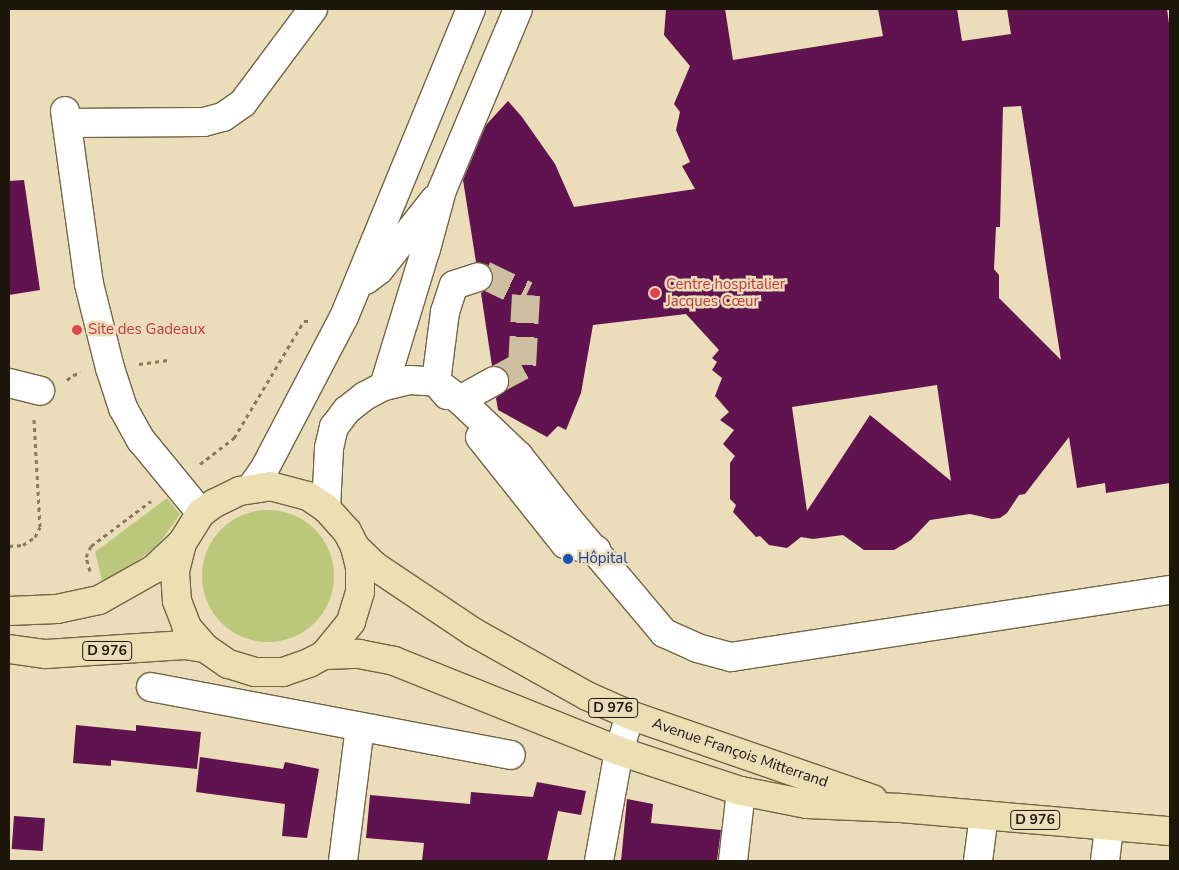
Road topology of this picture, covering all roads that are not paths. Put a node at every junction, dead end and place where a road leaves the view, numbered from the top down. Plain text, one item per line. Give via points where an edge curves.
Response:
1 (314, 9) edge
2 (471, 9) edge
3 (518, 9) edge
4 (442, 190) junction
5 (478, 277) tunnel mouth
6 (357, 288) junction
7 (494, 381) tunnel mouth
8 (436, 382) junction
9 (9, 383) edge
10 (384, 386) junction
11 (40, 391) road end
12 (460, 400) junction
13 (251, 488) junction
14 (326, 508) junction
15 (201, 513) junction
16 (182, 543) junction
17 (355, 547) junction
18 (596, 550) junction
19 (1170, 590) edge
20 (9, 611) edge
21 (205, 648) junction
22 (9, 649) edge
23 (324, 655) junction
24 (255, 672) junction
25 (151, 687) dead end
26 (249, 707) junction
27 (630, 715) junction
28 (360, 727) junction
29 (619, 751) junction
30 (511, 755) dead end
31 (741, 792) junction
32 (900, 808) junction
33 (984, 816) junction
34 (1109, 826) junction
35 (1170, 832) edge
36 (344, 861) edge
37 (599, 861) edge
38 (733, 861) edge
39 (978, 861) edge
40 (1105, 861) edge

1 - 15 street via 243,103 223,117 204,122 66,117 89,284 123,408 141,440
2 - 6 street
3 - 4 street
4 - 6 street via 379,270
4 - 10 street
5 - 8 street via 454,285 445,312
6 - 13 street via 265,468
7 - 12 street
8 - 10 street via 410,380
8 - 12 street
8 - 18 street via 565,544
9 - 11 street
10 - 14 street via 365,396 334,427 329,448
12 - 18 street via 518,455
13 - 14 main road via 270,486 289,490 308,496
13 - 15 main road via 215,503
14 - 17 main road via 347,531
15 - 16 main road
16 - 20 main road via 154,569 98,600 57,609
16 - 21 main road via 175,571 177,601 188,627
17 - 23 main road via 360,567 360,592 351,622
17 - 27 main road, Avenue François Mitterrand / D 976 via 376,567 473,632 588,696
18 - 19 street via 664,633 697,648 731,657
21 - 22 main road, D 976 via 185,645 46,654
21 - 24 main road via 228,664
23 - 24 main road via 283,672
23 - 29 main road, Avenue François Mitterrand / D 976 via 358,654 394,662
24 - 26 street
25 - 26 street
26 - 28 street
27 - 29 street
27 - 32 main road, Avenue François Mitterrand / D 976
28 - 30 street
28 - 36 street
29 - 31 main road, Avenue François Mitterrand / D 976
29 - 37 street
31 - 32 main road, Avenue François Mitterrand / D 976 via 807,804
31 - 38 street
32 - 33 main road, Avenue François Mitterrand / D 976
33 - 34 main road, Avenue François Mitterrand / D 976
33 - 39 street
34 - 35 main road, Avenue François Mitterrand / D 976
34 - 40 street

